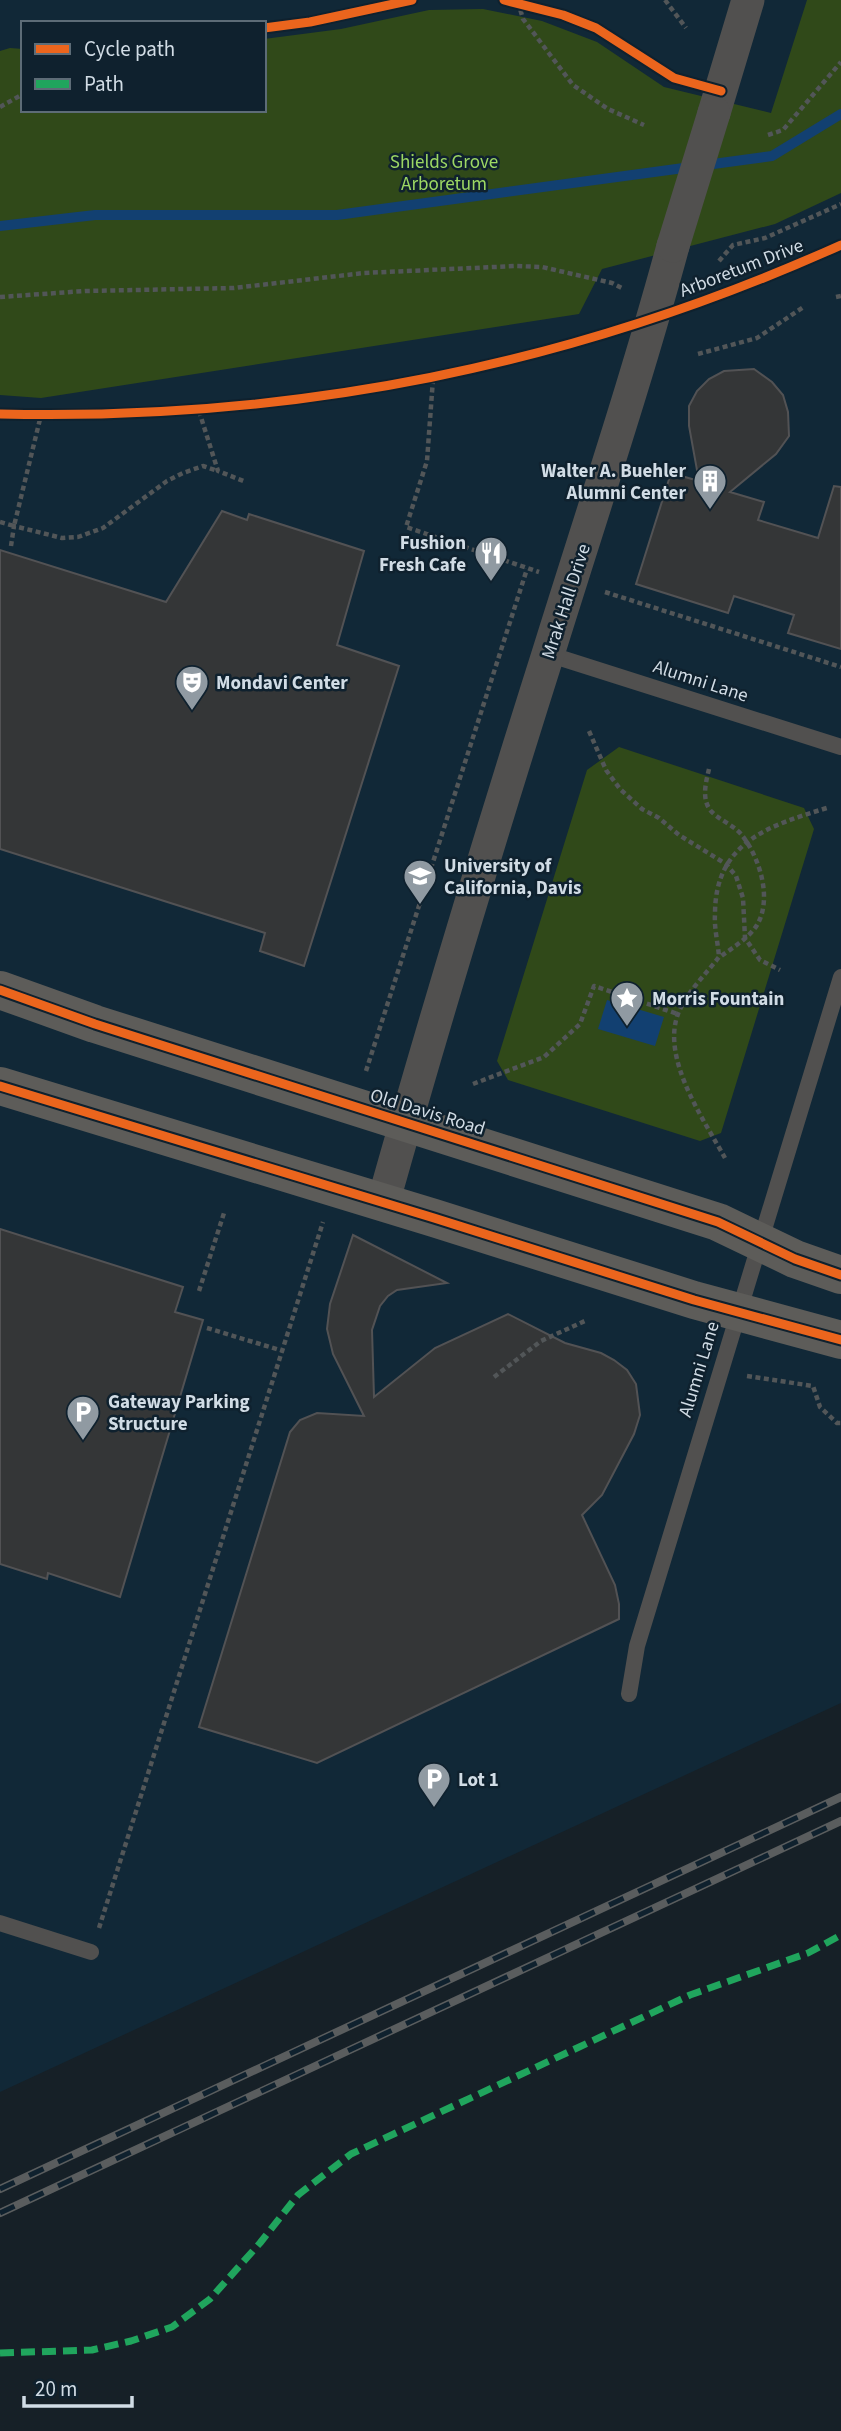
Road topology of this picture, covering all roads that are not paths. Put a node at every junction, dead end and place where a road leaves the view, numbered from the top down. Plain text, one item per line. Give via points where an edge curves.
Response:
1 (748, 0) edge
2 (548, 654) junction
3 (841, 747) edge
4 (841, 978) edge
5 (0, 990) edge
6 (0, 1086) edge
7 (405, 1123) junction
8 (383, 1203) junction
9 (759, 1241) junction
10 (841, 1275) edge
11 (737, 1312) junction
12 (841, 1340) edge
13 (629, 1695) dead end
14 (0, 1923) edge
15 (91, 1952) road end

1 - 2 street, Mrak Hall Drive, bridge
2 - 3 lane, Alumni Lane
2 - 7 street, Mrak Hall Drive
4 - 9 lane, Alumni Lane
5 - 7 street, Old Davis Road
6 - 8 street
7 - 8 street, Mrak Hall Drive
7 - 9 street, Old Davis Road via 718,1222
8 - 11 street
9 - 10 street, Old Davis Road
9 - 11 lane, Alumni Lane
11 - 12 street
11 - 13 lane, Alumni Lane via 637,1646
14 - 15 lane

